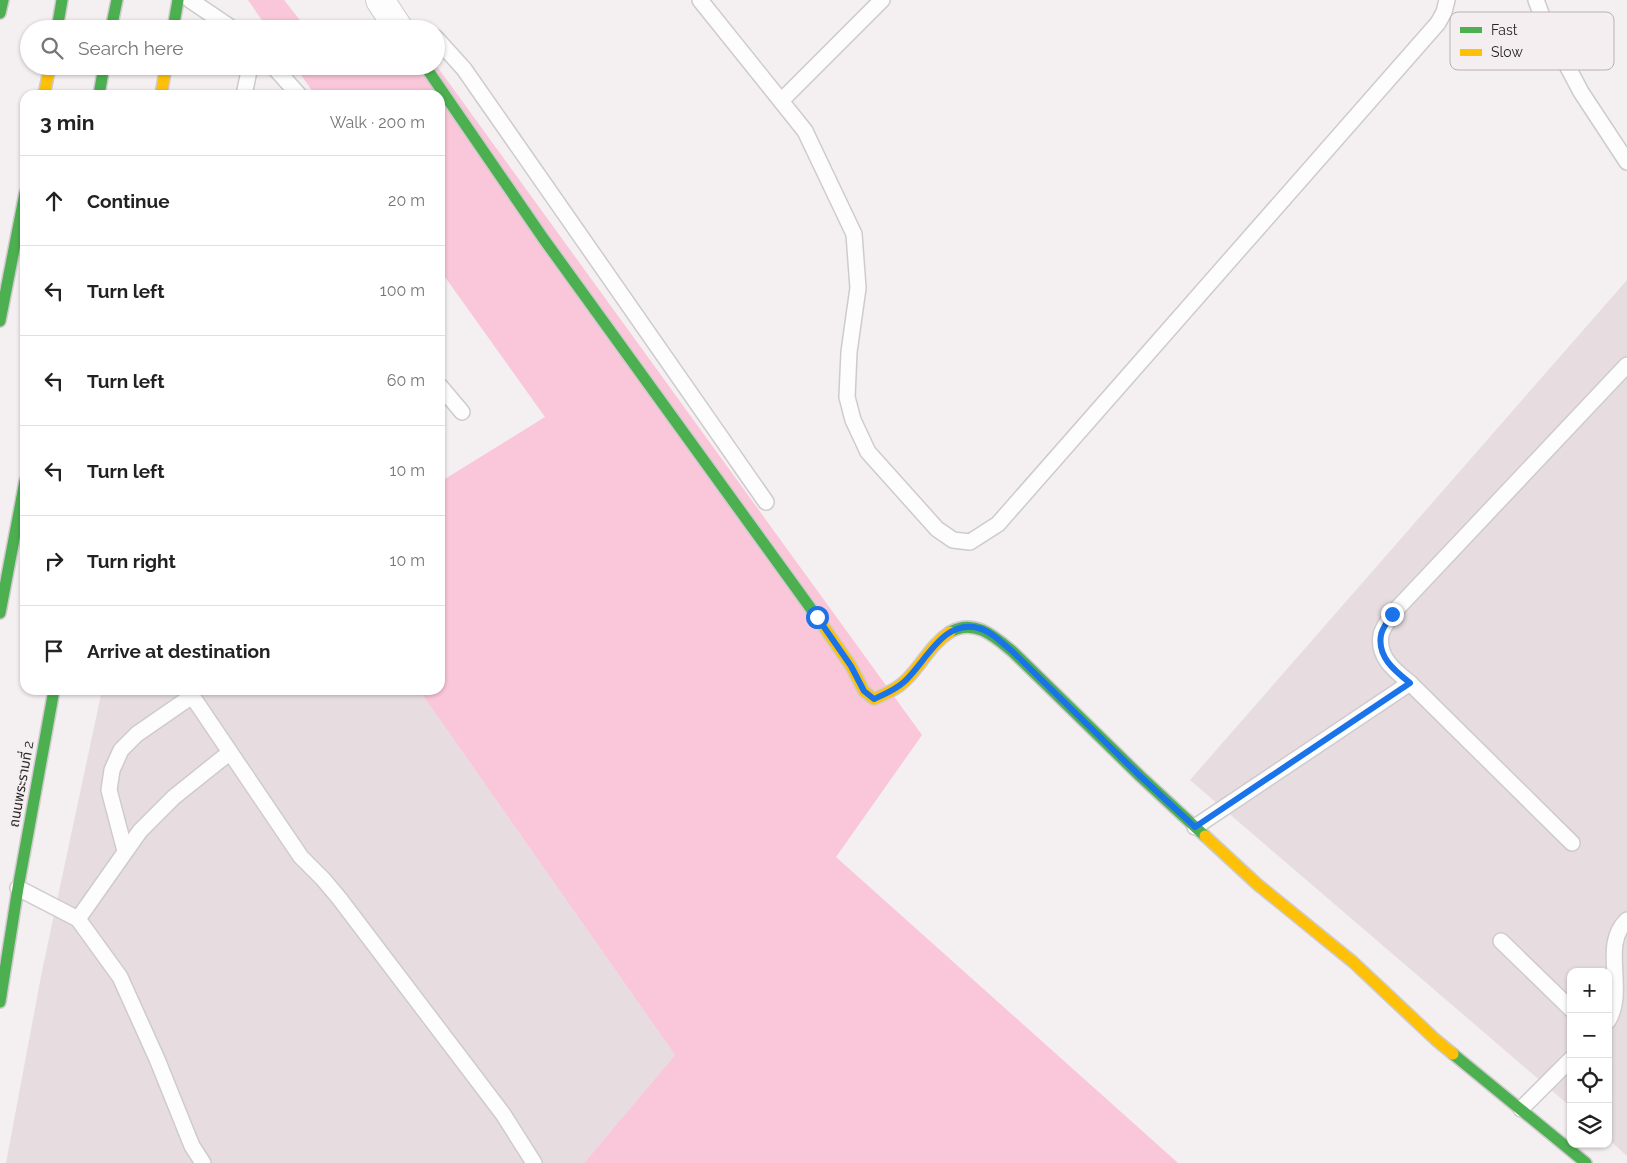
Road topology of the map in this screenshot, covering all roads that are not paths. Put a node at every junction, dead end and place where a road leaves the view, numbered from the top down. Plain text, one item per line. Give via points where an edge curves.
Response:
1 (3, 0) edge
2 (62, 0) edge
3 (117, 0) edge
4 (178, 0) edge
5 (190, 0) edge
6 (380, 0) edge
7 (700, 0) edge
8 (882, 0) edge
9 (1447, 0) edge
10 (1536, 0) edge
11 (1540, 12) edge
12 (0, 14) edge
13 (59, 20) edge
14 (113, 20) edge
15 (175, 20) edge
16 (220, 20) edge
17 (395, 20) edge
18 (445, 48) edge
19 (1569, 70) edge
20 (48, 75) edge
21 (102, 75) edge
22 (164, 75) edge
23 (248, 75) edge
24 (281, 75) edge
25 (431, 75) edge
26 (45, 90) edge
27 (100, 90) edge
28 (162, 90) edge
29 (245, 90) edge
30 (295, 90) edge
31 (442, 90) edge
32 (445, 95) edge
33 (781, 101) junction
34 (1627, 162) edge
35 (20, 219) edge
36 (0, 321) edge
37 (1627, 365) edge
38 (445, 392) edge
39 (462, 412) dead end
40 (766, 502) dead end
41 (20, 508) edge
42 (0, 612) edge
43 (1410, 683) junction
44 (53, 695) edge
45 (187, 695) edge
46 (191, 695) edge
47 (229, 753) junction
48 (1195, 827) junction
49 (1572, 843) dead end
50 (125, 851) junction
51 (18, 888) junction
52 (78, 919) junction
53 (1627, 920) edge
54 (1501, 941) dead end
55 (0, 1002) edge
56 (1567, 1005) edge
57 (1612, 1013) edge
58 (1567, 1063) edge
59 (1521, 1110) junction
60 (203, 1163) edge
61 (534, 1163) edge
62 (1586, 1163) edge

1 - 12 main road
2 - 13 main road
3 - 14 main road
4 - 15 main road
5 - 16 lane
6 - 17 street
7 - 33 lane
8 - 33 lane
9 - 33 lane via 1438,23 1018,502 998,524 970,542 953,540 937,528 868,452 853,420 847,397 849,352 858,288 854,234 805,131
10 - 11 lane
18 - 40 lane via 464,69
19 - 34 lane
20 - 26 main road
21 - 27 main road
22 - 28 main road
23 - 29 lane
24 - 30 lane
25 - 31 main road
32 - 48 main road via 817,617 864,691 874,699 890,692 947,633 962,626 978,628 1013,652
35 - 36 main road
37 - 43 lane via 1392,614 1381,635 1381,652
38 - 39 lane
41 - 42 main road
43 - 48 lane
43 - 49 lane
44 - 51 main road, ถนนพระรามที่ 2
45 - 50 lane via 137,734 121,750 112,770 109,790
46 - 47 lane
47 - 50 lane via 174,797
47 - 61 lane via 301,858 323,878 368,936 503,1114
48 - 59 main road via 1257,884 1353,962 1436,1040
50 - 52 lane
51 - 52 lane
51 - 55 main road, ถนนพระรามที่ 2
52 - 60 lane via 120,977 192,1146
53 - 57 lane via 1615,941 1618,996
54 - 56 lane
58 - 59 lane
59 - 62 main road

